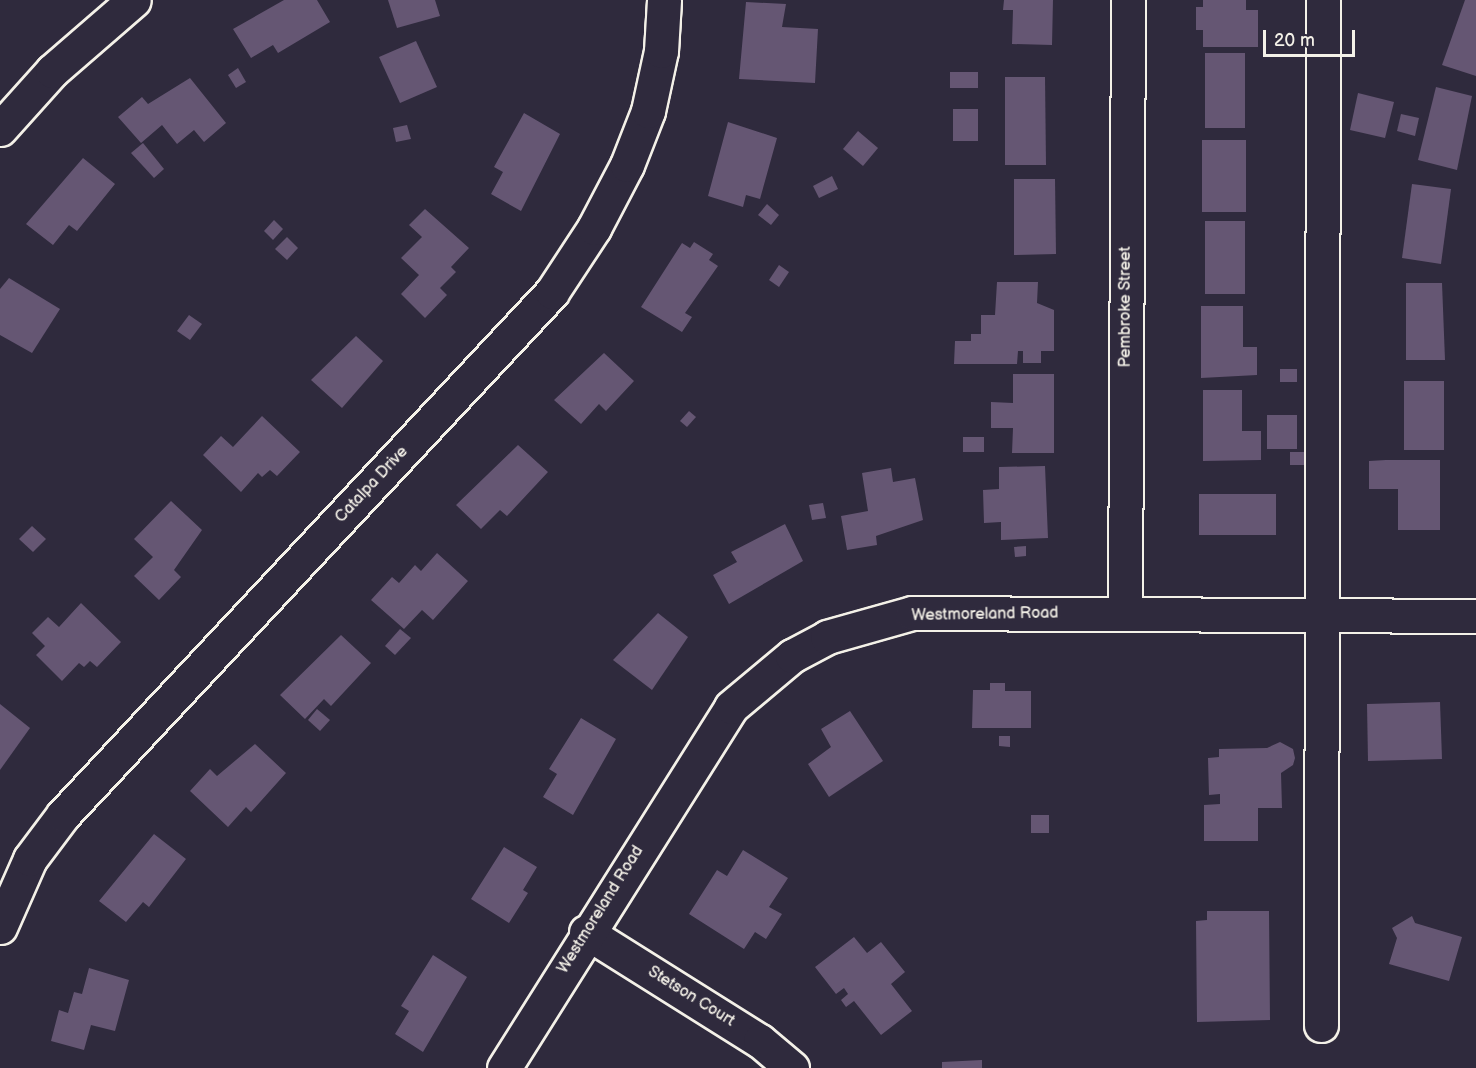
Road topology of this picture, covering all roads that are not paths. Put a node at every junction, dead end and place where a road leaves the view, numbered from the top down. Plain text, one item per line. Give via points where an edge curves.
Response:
1 (134, 0) edge
2 (664, 0) edge
3 (1128, 0) edge
4 (1323, 0) edge
5 (0, 129) edge
6 (1125, 614) junction
7 (1476, 615) edge
8 (1319, 618) junction
9 (0, 927) edge
10 (586, 932) junction
11 (1321, 1024) dead end
12 (504, 1068) edge
13 (792, 1068) edge

1 - 5 street via 52,71
2 - 9 street, Catalpa Drive via 661,51 648,111 605,207 552,292 63,815 30,859
3 - 6 street, Pembroke Street
4 - 8 street
6 - 8 street, Westmoreland Road
6 - 10 street, Westmoreland Road via 912,614 827,637 792,656 731,706
7 - 8 street, Westmoreland Road
8 - 11 street
10 - 12 street, Westmoreland Road
10 - 13 street, Stetson Court via 760,1041

